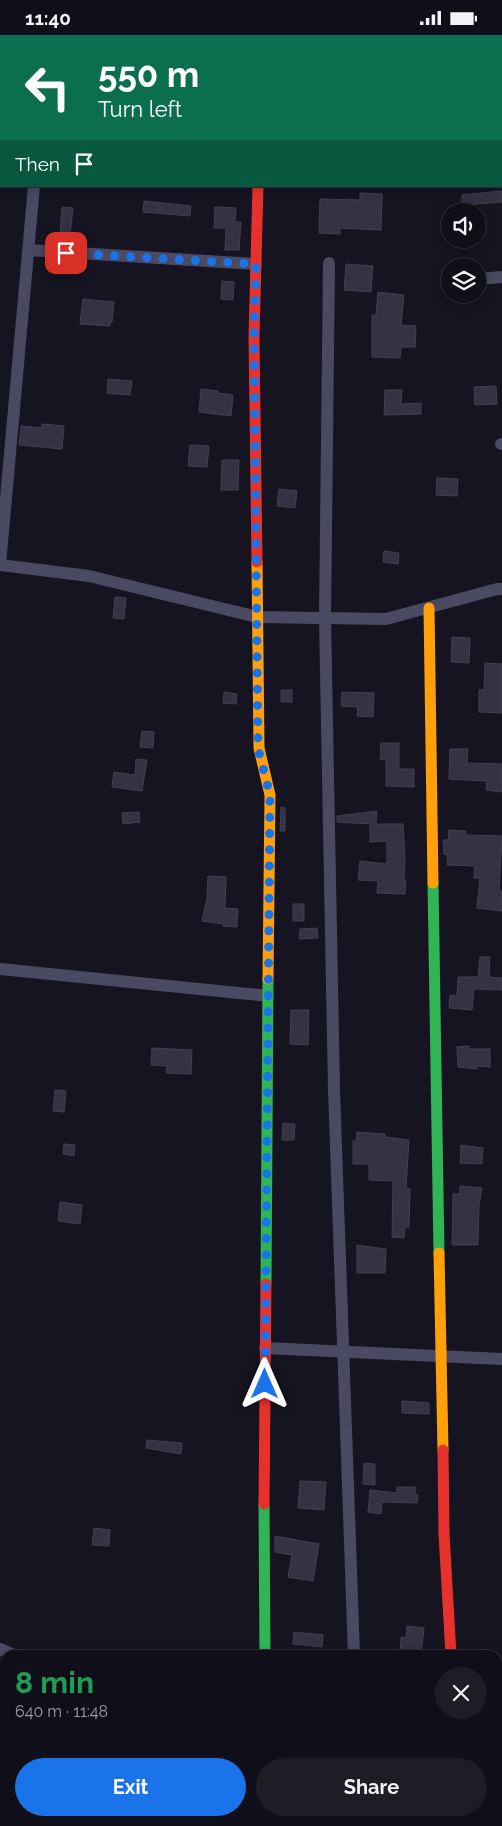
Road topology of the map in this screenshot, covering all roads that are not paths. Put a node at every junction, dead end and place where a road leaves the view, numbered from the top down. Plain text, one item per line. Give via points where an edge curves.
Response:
1 (34, 187) edge
2 (258, 187) edge
3 (28, 250) junction
4 (329, 263) dead end
5 (256, 264) junction
6 (502, 277) edge
7 (486, 278) edge
8 (0, 565) edge
9 (502, 589) edge
10 (429, 608) junction
11 (257, 617) junction
12 (325, 618) junction
13 (0, 969) edge
14 (268, 996) junction
15 (266, 1348) junction
16 (343, 1351) junction
17 (441, 1356) junction
18 (502, 1359) edge
19 (265, 1650) edge
20 (354, 1650) edge
21 (451, 1650) edge

1 - 3 street
2 - 5 street
3 - 5 street
3 - 8 street
4 - 12 street
5 - 11 street
6 - 7 street
8 - 11 street via 89,576
9 - 10 street
10 - 12 street via 386,619
10 - 17 street
11 - 12 street
11 - 14 street via 258,748 270,795
12 - 16 street via 334,1089
13 - 14 street
14 - 15 street
15 - 16 street
15 - 19 street
16 - 17 street
16 - 20 street
17 - 18 street
17 - 21 street via 444,1534

